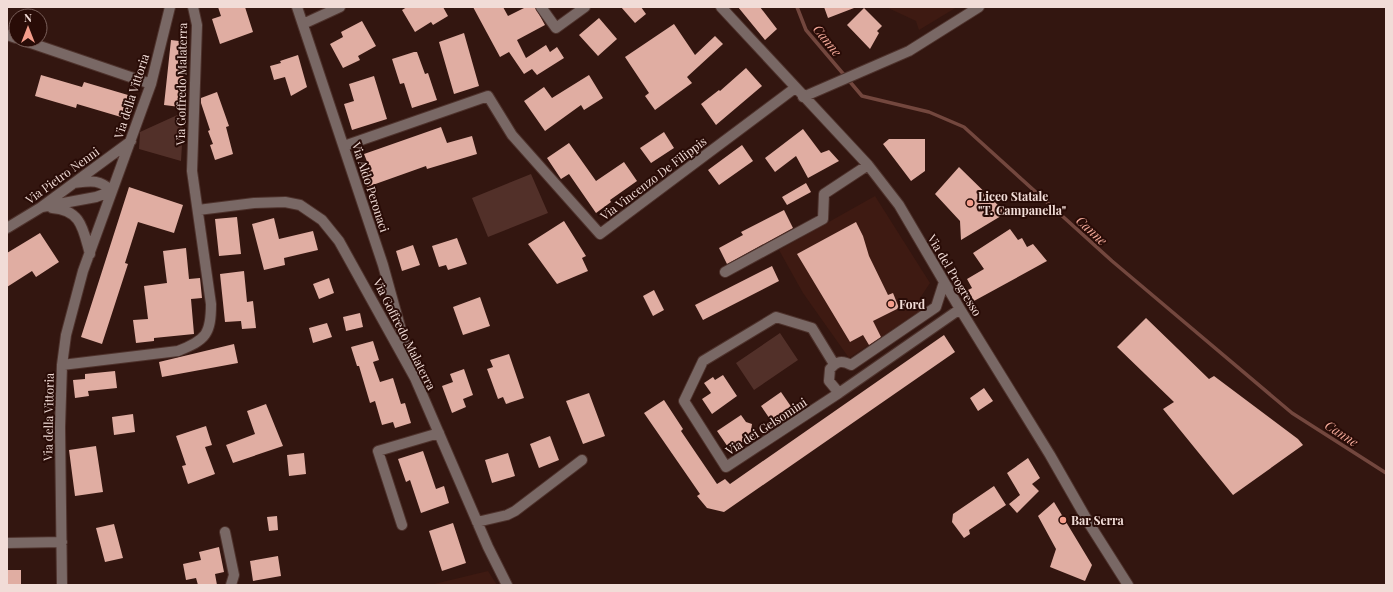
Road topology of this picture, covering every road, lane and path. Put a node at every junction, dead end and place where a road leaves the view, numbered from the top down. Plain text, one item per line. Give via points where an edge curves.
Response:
1 (170, 7) edge
2 (193, 7) edge
3 (297, 7) edge
4 (340, 7) edge
5 (541, 7) edge
6 (585, 7) edge
7 (721, 7) edge
8 (979, 7) edge
9 (303, 24) junction
10 (45, 48) edge
11 (151, 84) junction
12 (795, 88) junction
13 (803, 97) junction
14 (130, 141) junction
15 (344, 146) junction
16 (868, 165) junction
17 (73, 183) junction
18 (112, 191) junction
19 (40, 208) junction
20 (198, 210) junction
21 (7, 228) edge
22 (90, 254) junction
23 (725, 272) dead end
24 (944, 282) junction
25 (936, 307) junction
26 (956, 312) junction
27 (834, 364) junction
28 (62, 365) junction
29 (415, 378) junction
30 (839, 393) junction
31 (439, 433) junction
32 (582, 460) dead end
33 (477, 522) junction
34 (402, 525) dead end
35 (225, 532) dead end
36 (62, 542) junction
37 (7, 544) edge
38 (62, 585) edge
39 (231, 585) edge
40 (507, 585) edge
41 (1128, 585) edge

1 - 11 street, Via della Vittoria
2 - 20 street, Via Goffredo Malaterra via 197,25 192,171
3 - 9 street, Via Aldo Peronaci
4 - 9 street
5 - 6 street via 556,28
7 - 12 street, Via del Progresso
8 - 13 street via 909,51
9 - 15 street, Via Aldo Peronaci
10 - 11 street
11 - 14 street, Via della Vittoria
12 - 13 street, Via del Progresso
12 - 15 street, Via Vincenzo De Filippis via 600,234 512,135 488,96
13 - 16 street, Via del Progresso
14 - 17 street, Via Pietro Nenni
14 - 18 street, Via della Vittoria
15 - 29 street, Via Aldo Peronaci via 383,265
16 - 23 street via 824,194 823,219
16 - 24 street, Via del Progresso via 899,205
17 - 18 street via 102,183
17 - 19 street, Via Pietro Nenni
18 - 19 street via 96,197
18 - 22 street, Via della Vittoria
19 - 21 street, Via Pietro Nenni
19 - 22 street via 63,209 75,215 82,226
20 - 28 street, Via Goffredo Malaterra via 211,304 211,323 205,336 195,344 178,351
20 - 29 street, Via Goffredo Malaterra via 285,202 300,205 313,212 339,241
22 - 28 street, Via della Vittoria via 66,334
24 - 25 street
24 - 26 street, Via del Progresso
25 - 26 street
25 - 27 street via 851,365 840,362
26 - 30 street, Via dei Gelsomini
26 - 41 street, Via del Progresso via 1050,455
27 - 30 street via 828,375 829,381
27 - 30 street, Via dei Gelsomini via 812,328 776,317 704,361 684,401 726,467
28 - 36 street, Via della Vittoria
29 - 31 street, Via Goffredo Malaterra
31 - 33 street, Via Goffredo Malaterra
31 - 34 street via 378,451
32 - 33 street via 515,511
33 - 40 street, Via Goffredo Malaterra
35 - 39 street via 234,575
36 - 37 street
36 - 38 street, Via della Vittoria

